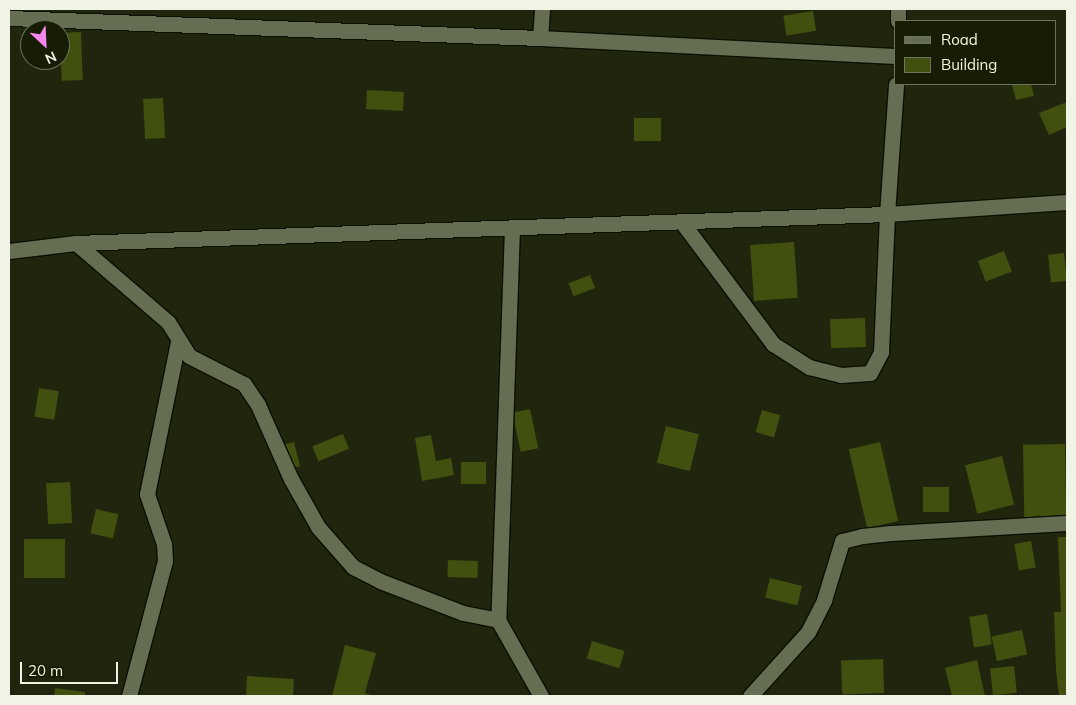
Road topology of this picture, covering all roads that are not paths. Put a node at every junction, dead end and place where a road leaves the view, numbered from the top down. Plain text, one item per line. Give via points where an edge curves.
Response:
1 (542, 9) edge
2 (9, 18) edge
3 (540, 38) junction
4 (894, 56) edge
5 (896, 85) edge
6 (1067, 202) edge
7 (887, 214) junction
8 (681, 221) junction
9 (512, 228) junction
10 (76, 243) junction
11 (9, 251) edge
12 (178, 341) junction
13 (1067, 523) edge
14 (498, 620) junction
15 (129, 696) edge
16 (541, 696) edge
17 (750, 696) edge

1 - 3 street
2 - 3 street
3 - 4 street
5 - 7 street
6 - 7 street
7 - 8 street
7 - 8 street via 881,352 870,372 841,375 809,367 773,344
8 - 9 street
9 - 10 street
9 - 14 street
10 - 11 street
10 - 12 street via 168,322
12 - 14 street via 188,356 244,384 258,404 290,479 318,527 353,567 463,613
12 - 15 street via 147,494 164,544 165,561
13 - 17 street via 891,533 842,542 824,600 808,632
14 - 16 street

